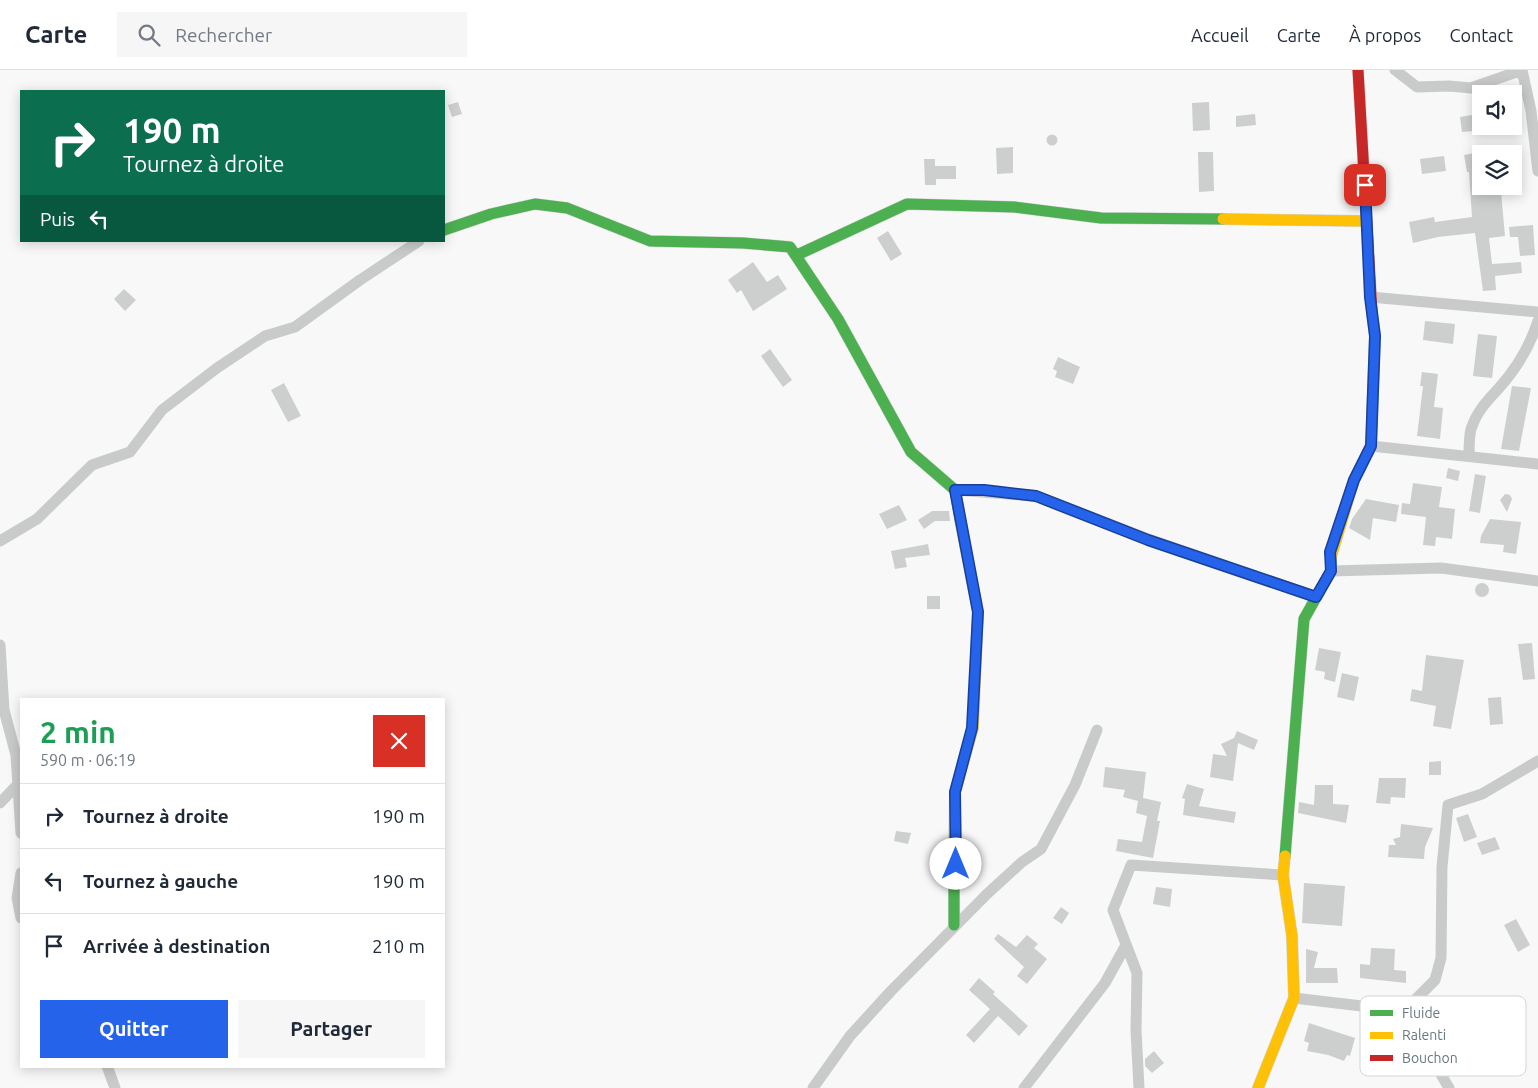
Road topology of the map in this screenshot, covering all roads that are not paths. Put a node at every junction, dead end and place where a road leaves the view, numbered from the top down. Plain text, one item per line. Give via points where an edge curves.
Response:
1 (1358, 70) edge
2 (1395, 70) edge
3 (1522, 70) edge
4 (1538, 171) edge
5 (1366, 221) junction
6 (445, 230) edge
7 (417, 242) edge
8 (797, 255) junction
9 (1370, 297) junction
10 (1538, 312) edge
11 (1538, 322) edge
12 (1371, 446) junction
13 (1469, 456) junction
14 (1538, 464) edge
15 (955, 490) junction
16 (0, 541) edge
17 (1331, 571) junction
18 (1538, 581) edge
19 (1316, 597) junction
20 (0, 645) edge
21 (1097, 730) dead end
22 (1538, 761) edge
23 (18, 783) junction
24 (0, 802) edge
25 (20, 816) edge
26 (1282, 875) junction
27 (20, 879) edge
28 (20, 913) edge
29 (954, 925) junction
30 (1126, 944) junction
31 (1419, 996) edge
32 (1294, 998) junction
33 (1360, 1006) edge
34 (108, 1068) edge
35 (1442, 1076) edge
36 (115, 1088) edge
37 (813, 1088) edge
38 (1024, 1088) edge
39 (1139, 1088) edge
40 (1258, 1088) edge
41 (1449, 1088) edge

1 - 5 street
2 - 3 street via 1417,87 1471,88
3 - 4 street
5 - 8 street via 1101,218 1014,207 907,204
5 - 9 street
6 - 8 street via 490,214 535,204 566,208 650,242 790,247
7 - 16 street via 295,327 265,336 217,368 162,410 130,452 92,465 37,519
8 - 15 street via 838,319 911,452
9 - 10 street
9 - 12 street via 1375,336
11 - 13 street via 1518,363 1499,389 1486,400 1477,416 1471,430
12 - 13 street
12 - 17 street via 1354,480 1330,552
13 - 14 street
15 - 19 street via 1036,496 1148,540
15 - 29 street via 978,612 972,728 955,792
17 - 18 street via 1441,568
17 - 19 street
19 - 26 street via 1304,619
20 - 23 street via 4,710 16,755
21 - 29 street via 1074,786 1041,849 1022,862
22 - 31 street via 1482,794 1448,805 1442,867 1441,958 1435,980
23 - 24 street
23 - 25 street
26 - 30 street via 1131,865 1114,910
26 - 32 street via 1292,936
27 - 28 street via 17,898
29 - 37 street via 850,1036
30 - 38 street via 1105,982
30 - 39 street via 1137,974
32 - 33 street
32 - 40 street via 1268,1056
34 - 36 street
35 - 41 street

